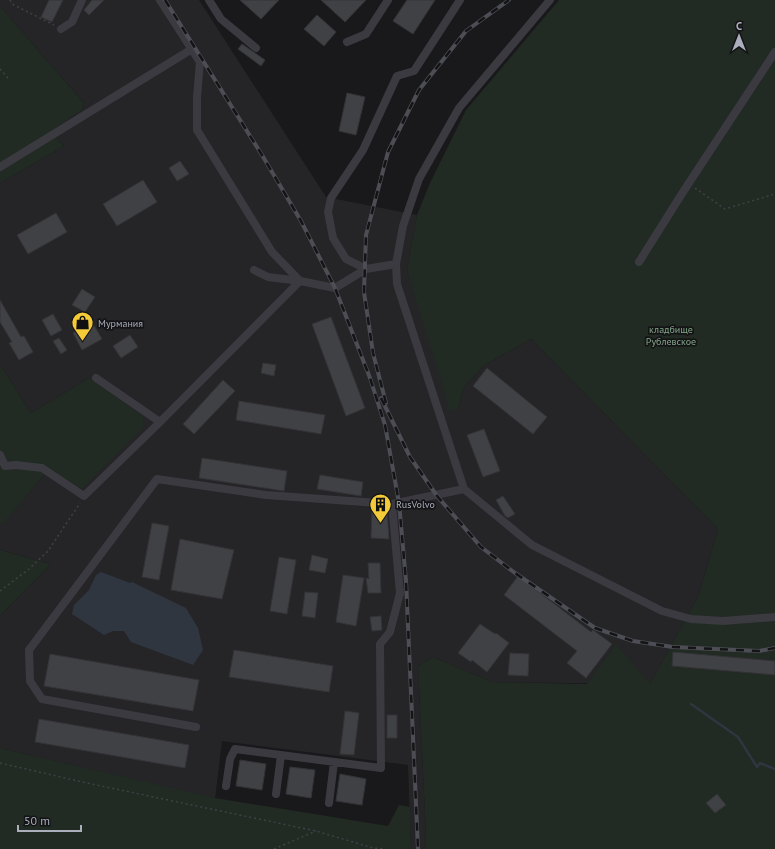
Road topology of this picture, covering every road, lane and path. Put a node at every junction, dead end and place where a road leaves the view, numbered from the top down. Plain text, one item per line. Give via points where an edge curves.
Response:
1 (10, 0) edge
2 (82, 0) edge
3 (160, 0) edge
4 (209, 0) edge
5 (388, 0) edge
6 (460, 0) edge
7 (550, 0) edge
8 (61, 29) joint
9 (347, 42) dead end
10 (256, 48) dead end
11 (192, 49) junction
12 (775, 52) edge
13 (0, 69) edge
14 (8, 78) dead end
15 (0, 167) edge
16 (688, 184) junction
17 (775, 194) edge
18 (639, 262) dead end
19 (396, 264) junction
20 (366, 269) junction
21 (254, 270) dead end
22 (300, 281) junction
23 (96, 378) dead end
24 (160, 422) junction
25 (0, 455) edge
26 (464, 489) junction
27 (84, 496) junction
28 (392, 504) junction
29 (0, 591) edge
30 (775, 617) edge
31 (196, 727) dead end
32 (281, 755) junction
33 (334, 762) junction
34 (0, 763) edge
35 (226, 786) dead end
36 (276, 794) dead end
37 (329, 803) dead end
38 (316, 831) junction
39 (274, 849) edge
40 (385, 849) edge

1 - 8 path via 12,4
2 - 8 lane via 72,22
3 - 11 lane
4 - 10 lane via 221,19
5 - 9 lane via 366,34
6 - 20 lane via 414,71 397,76 363,150 331,198 328,212 333,238 346,259
7 - 19 lane via 459,108 419,179 403,226
11 - 15 lane
11 - 22 lane via 200,62 197,130 272,252
12 - 16 lane
13 - 14 path
16 - 17 path via 725,209
16 - 18 lane
19 - 20 lane
19 - 26 lane via 397,284
20 - 22 lane via 335,288
21 - 22 lane via 268,277
22 - 24 lane
23 - 24 lane
24 - 27 lane
25 - 27 lane via 5,466 42,468
26 - 28 lane
26 - 30 lane via 532,545 662,611 691,619 723,621
27 - 29 path via 48,551
28 - 31 lane via 266,494 157,479 29,650 30,681 42,700
28 - 33 lane via 400,593 390,632 380,644 382,768
32 - 33 lane
32 - 35 lane via 235,749 230,759
32 - 36 lane
33 - 37 lane
34 - 38 path
38 - 39 path
38 - 40 path via 373,848

